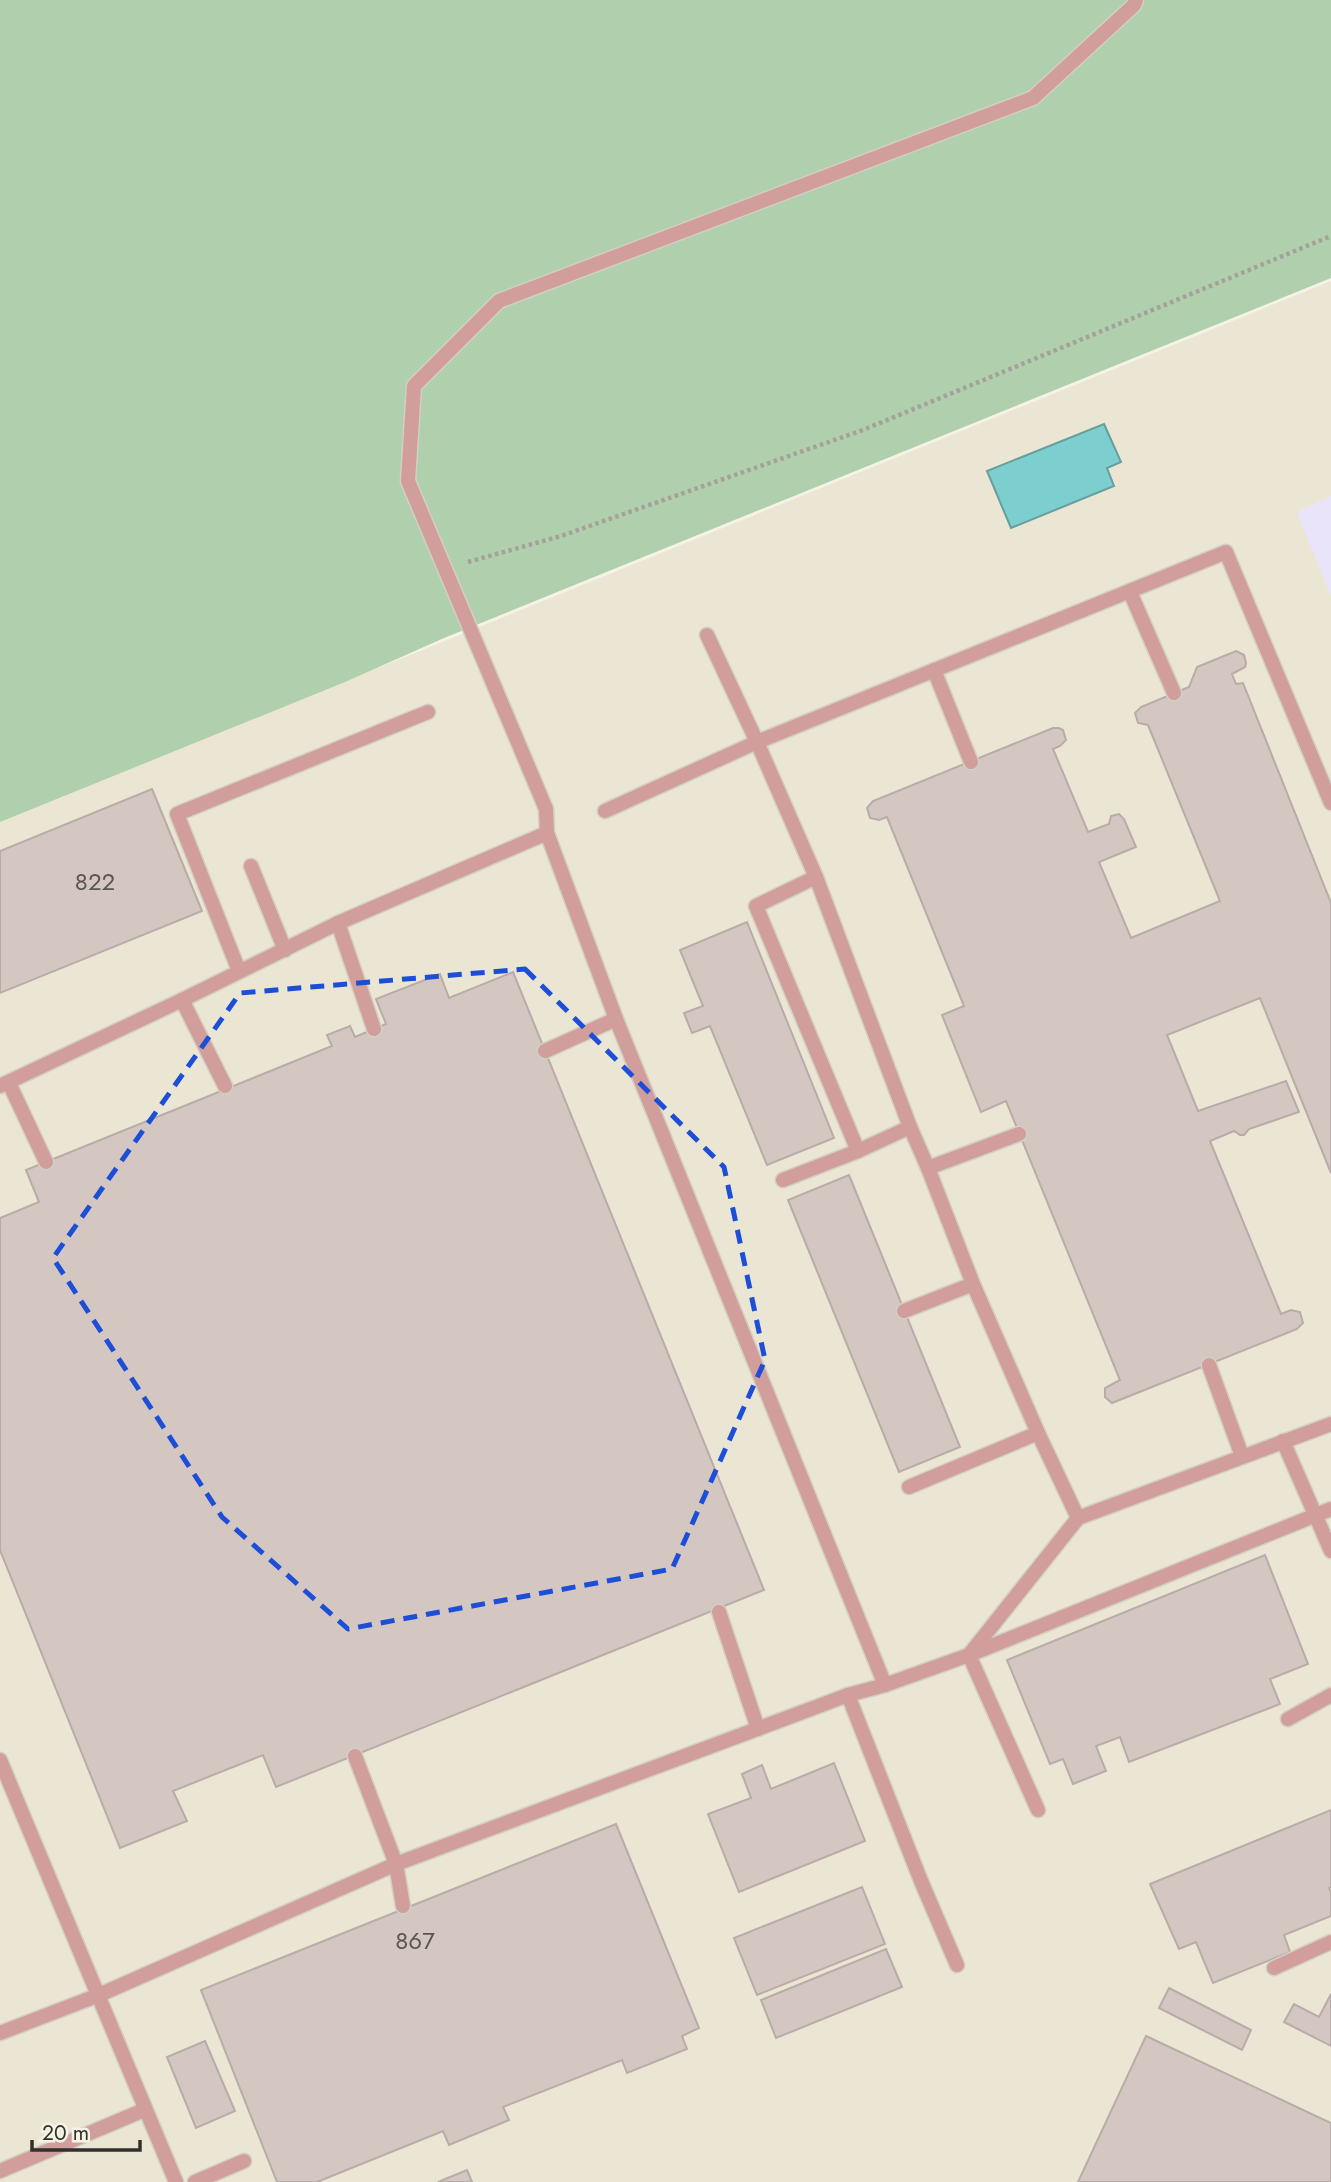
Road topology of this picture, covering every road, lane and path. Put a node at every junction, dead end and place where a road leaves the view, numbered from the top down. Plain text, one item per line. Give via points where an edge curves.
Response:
1 (1136, 0) edge
2 (1331, 236) edge
3 (444, 569) junction
4 (1130, 592) junction
5 (707, 635) dead end
6 (934, 670) junction
7 (1174, 693) dead end
8 (428, 712) dead end
9 (757, 742) junction
10 (971, 762) dead end
11 (1331, 803) edge
12 (605, 811) dead end
13 (547, 833) junction
14 (251, 866) dead end
15 (816, 877) junction
16 (338, 923) junction
17 (285, 950) junction
18 (239, 971) junction
19 (182, 1000) junction
20 (616, 1019) junction
21 (374, 1029) dead end
22 (545, 1051) dead end
23 (5, 1084) edge
24 (225, 1086) dead end
25 (910, 1127) junction
26 (1019, 1133) dead end
27 (859, 1151) junction
28 (46, 1162) dead end
29 (928, 1168) junction
30 (783, 1180) dead end
31 (973, 1284) junction
32 (904, 1311) dead end
33 (1209, 1365) dead end
34 (1331, 1424) edge
35 (1038, 1433) junction
36 (1283, 1441) junction
37 (1242, 1457) junction
38 (909, 1487) dead end
39 (1331, 1509) edge
40 (1317, 1515) junction
41 (1078, 1518) junction
42 (1331, 1551) edge
43 (719, 1612) dead end
44 (969, 1655) junction
45 (886, 1685) junction
46 (848, 1695) junction
47 (1331, 1695) edge
48 (1288, 1720) dead end
49 (758, 1729) junction
50 (355, 1756) dead end
51 (0, 1760) edge
52 (15, 1799) junction
53 (0, 1805) edge
54 (1038, 1810) dead end
55 (396, 1864) junction
56 (403, 1906) dead end
57 (1331, 1942) edge
58 (957, 1965) dead end
59 (1274, 1968) dead end
60 (99, 1995) junction
61 (0, 2033) edge
62 (144, 2110) junction
63 (244, 2161) dead end
64 (0, 2171) edge
65 (176, 2182) edge
66 (195, 2182) edge

1 - 3 lane via 1033,98 499,301 414,386 408,481
2 - 3 path via 863,430 561,536
3 - 13 lane via 547,809
4 - 6 lane
4 - 7 lane
4 - 11 lane via 1226,552
5 - 9 lane
6 - 9 lane
6 - 10 lane
8 - 18 lane via 177,814
9 - 12 lane
9 - 15 lane
13 - 16 lane
13 - 20 lane
14 - 17 lane
15 - 25 lane
15 - 27 lane via 756,906
16 - 17 lane
16 - 21 lane
17 - 18 lane
18 - 19 lane
19 - 23 lane
19 - 24 lane
20 - 22 lane
20 - 45 lane
23 - 28 lane
25 - 27 lane
25 - 29 lane
26 - 29 lane
27 - 30 lane
29 - 31 lane
31 - 32 lane
31 - 35 lane
33 - 37 lane
34 - 36 lane
35 - 38 lane
35 - 41 lane
36 - 37 lane
36 - 40 lane
37 - 41 lane
39 - 40 lane
40 - 42 lane
40 - 44 lane
41 - 44 lane
43 - 49 lane
44 - 45 lane
44 - 54 lane
45 - 46 lane
46 - 49 lane
46 - 58 lane
47 - 48 lane
49 - 55 lane
50 - 55 lane
51 - 52 lane
52 - 53 lane
52 - 60 lane
55 - 56 lane
55 - 60 lane
57 - 59 lane
60 - 61 lane
60 - 62 lane
62 - 64 lane
62 - 65 lane
63 - 66 lane

